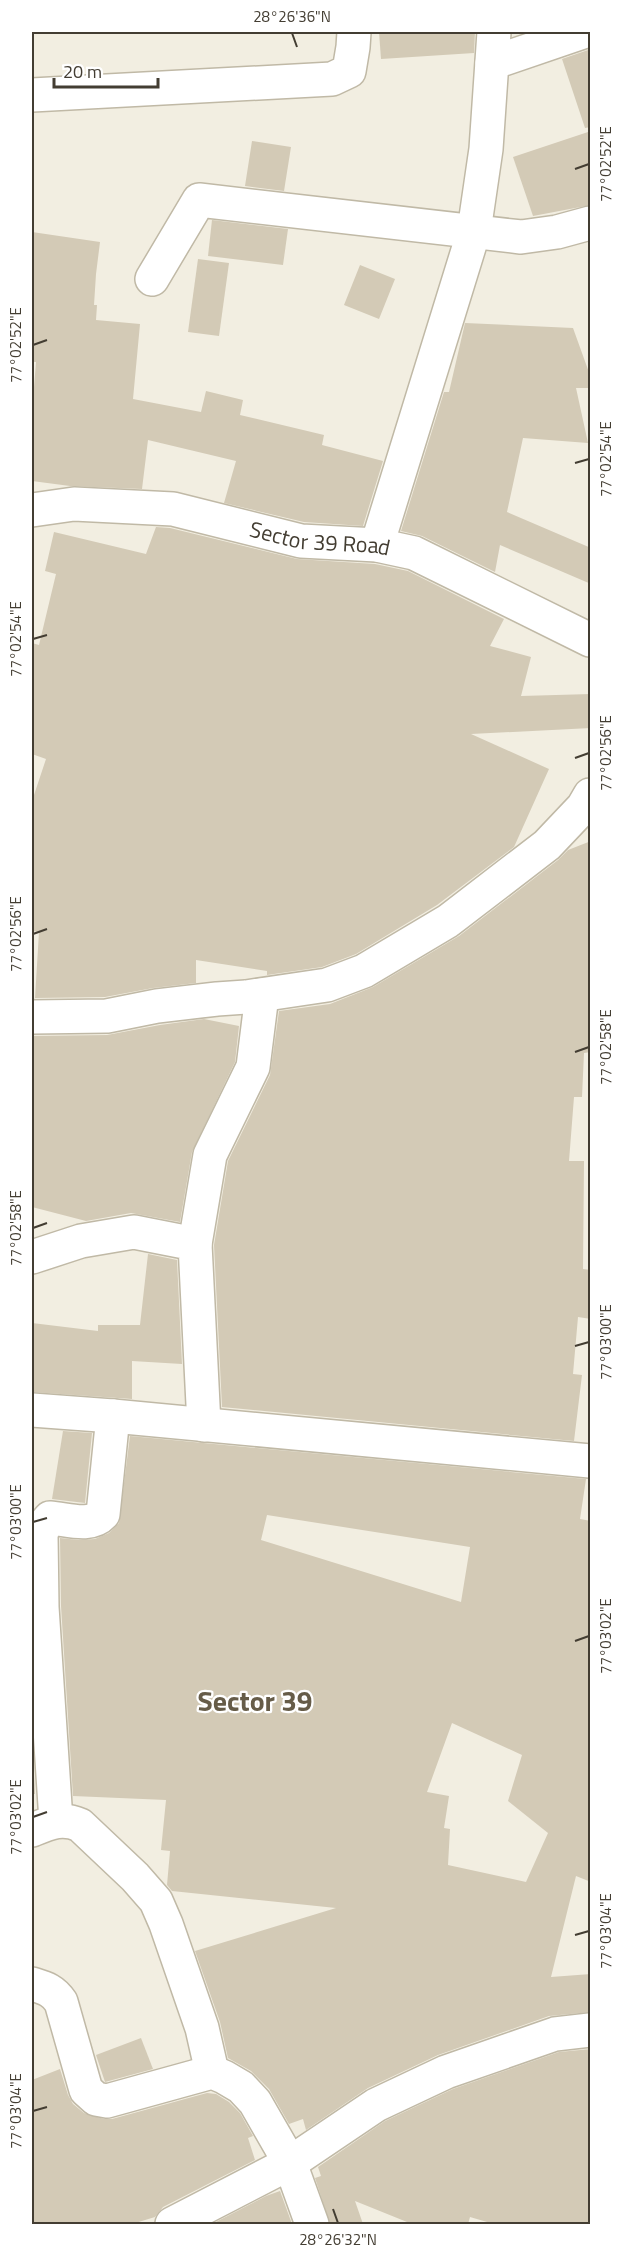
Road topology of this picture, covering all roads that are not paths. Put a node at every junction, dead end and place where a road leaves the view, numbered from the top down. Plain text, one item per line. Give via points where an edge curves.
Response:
1 (354, 32) edge
2 (494, 32) edge
3 (583, 32) edge
4 (492, 63) junction
5 (32, 95) edge
6 (591, 223) edge
7 (474, 231) junction
8 (152, 279) dead end
9 (32, 510) edge
10 (377, 545) junction
11 (591, 640) edge
12 (591, 795) edge
13 (262, 995) junction
14 (32, 1017) edge
15 (195, 1244) junction
16 (32, 1257) edge
17 (32, 1410) edge
18 (113, 1416) junction
19 (204, 1425) junction
20 (591, 1461) edge
21 (44, 1825) edge
22 (32, 1984) edge
23 (591, 2030) edge
24 (212, 2073) junction
25 (290, 2163) junction
26 (172, 2224) edge
27 (312, 2224) edge

1 - 5 street via 349,71 332,80
2 - 4 street
3 - 4 street
4 - 7 street via 486,149
6 - 7 street via 521,237
7 - 8 street via 199,200
7 - 10 street
9 - 10 street, Sector 39 Road via 74,504 173,509 301,541
10 - 11 street, Sector 39 Road via 414,553
12 - 13 street via 547,845 448,921 364,971 327,985
13 - 14 street via 157,1006 107,1016
13 - 15 street via 253,1067 210,1155
15 - 16 street via 134,1232 81,1241
15 - 19 street
17 - 18 street
18 - 19 street
18 - 21 street via 103,1514 90,1522 50,1518 41,1535
19 - 20 street
21 - 24 street via 69,1821 80,1825 156,1901 202,2028
22 - 24 street via 48,1989 61,2002 86,2090 96,2099 107,2101
23 - 25 street via 555,2034 446,2072 376,2104
24 - 25 street via 241,2088 255,2102
25 - 26 street
25 - 27 street

